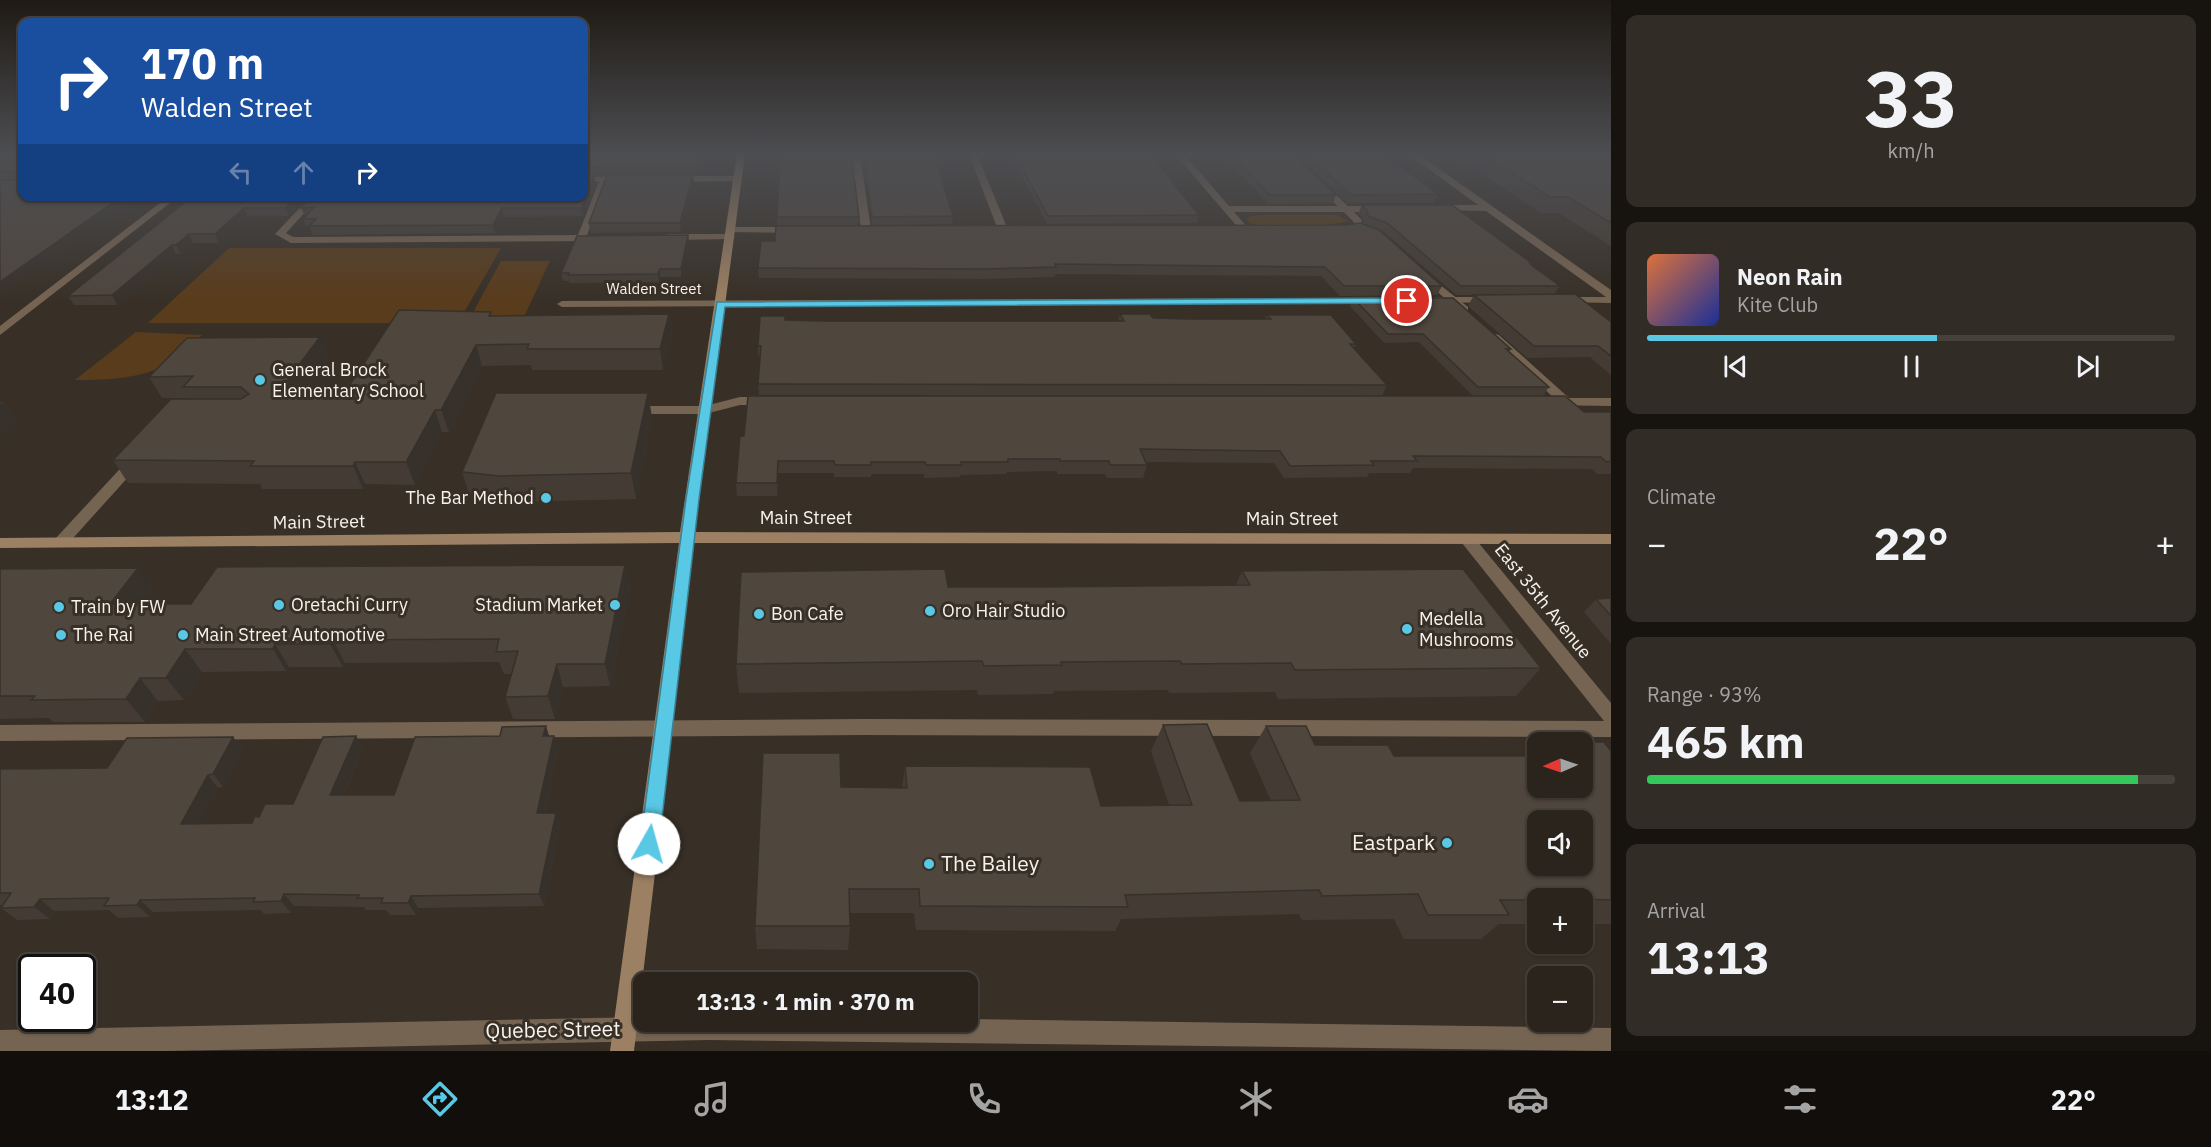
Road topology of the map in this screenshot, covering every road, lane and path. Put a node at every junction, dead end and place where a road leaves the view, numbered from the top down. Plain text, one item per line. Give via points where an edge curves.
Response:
1 (166, 203) edge
2 (309, 203) edge
3 (595, 203) edge
4 (734, 203) edge
5 (862, 203) edge
6 (990, 203) edge
7 (1221, 203) edge
8 (1340, 203) edge
9 (1481, 203) edge
10 (1425, 208) edge
11 (1488, 208) junction
12 (1226, 209) junction
13 (1344, 209) junction
14 (1390, 209) edge
15 (1357, 227) junction
16 (1254, 229) edge
17 (1330, 229) edge
18 (810, 230) edge
19 (855, 230) edge
20 (866, 230) junction
21 (877, 230) edge
22 (1015, 230) edge
23 (1368, 231) edge
24 (730, 233) junction
25 (660, 237) edge
26 (581, 238) junction
27 (604, 238) edge
28 (1421, 271) edge
29 (1611, 295) edge
30 (1454, 300) junction
31 (1501, 300) edge
32 (1549, 300) edge
33 (1611, 300) edge
34 (1382, 301) edge
35 (1418, 301) edge
36 (562, 304) dead end
37 (720, 304) junction
38 (0, 332) edge
39 (776, 401) edge
40 (1542, 402) edge
41 (1566, 402) junction
42 (1611, 402) edge
43 (618, 410) edge
44 (705, 410) junction
45 (141, 454) edge
46 (688, 538) junction
47 (1467, 539) junction
48 (1611, 539) edge
49 (0, 543) edge
50 (60, 543) junction
51 (1611, 716) edge
52 (664, 729) junction
53 (1611, 729) edge
54 (0, 733) edge
55 (624, 1040) edge
56 (1611, 1040) edge
57 (0, 1042) edge

1 - 38 street
2 - 26 street via 280,234 291,240
3 - 26 street
4 - 24 main road
5 - 20 street
6 - 22 street via 999,230
7 - 12 street
8 - 13 street
9 - 11 street
10 - 11 street
11 - 29 street
12 - 13 street
12 - 16 street via 1238,229
13 - 14 street
13 - 15 street via 1359,222
15 - 17 street
15 - 23 street
18 - 24 street
19 - 20 street
20 - 21 street
24 - 25 street
24 - 37 main road
26 - 27 street
28 - 30 street
30 - 31 street
30 - 35 street
30 - 41 street
32 - 33 street
34 - 37 street, Walden Street
36 - 37 street, Walden Street
37 - 44 main road
39 - 44 street via 740,401
40 - 41 street
41 - 42 street
43 - 44 street
44 - 46 main road
45 - 50 street
46 - 47 main road, Main Street
46 - 50 main road, Main Street
46 - 52 main road
47 - 48 main road, Main Street
47 - 51 street, East 35th Avenue
49 - 50 main road, Main Street
52 - 53 street
52 - 54 street
52 - 55 main road
55 - 56 street, Quebec Street via 710,1028
55 - 57 street, Quebec Street

